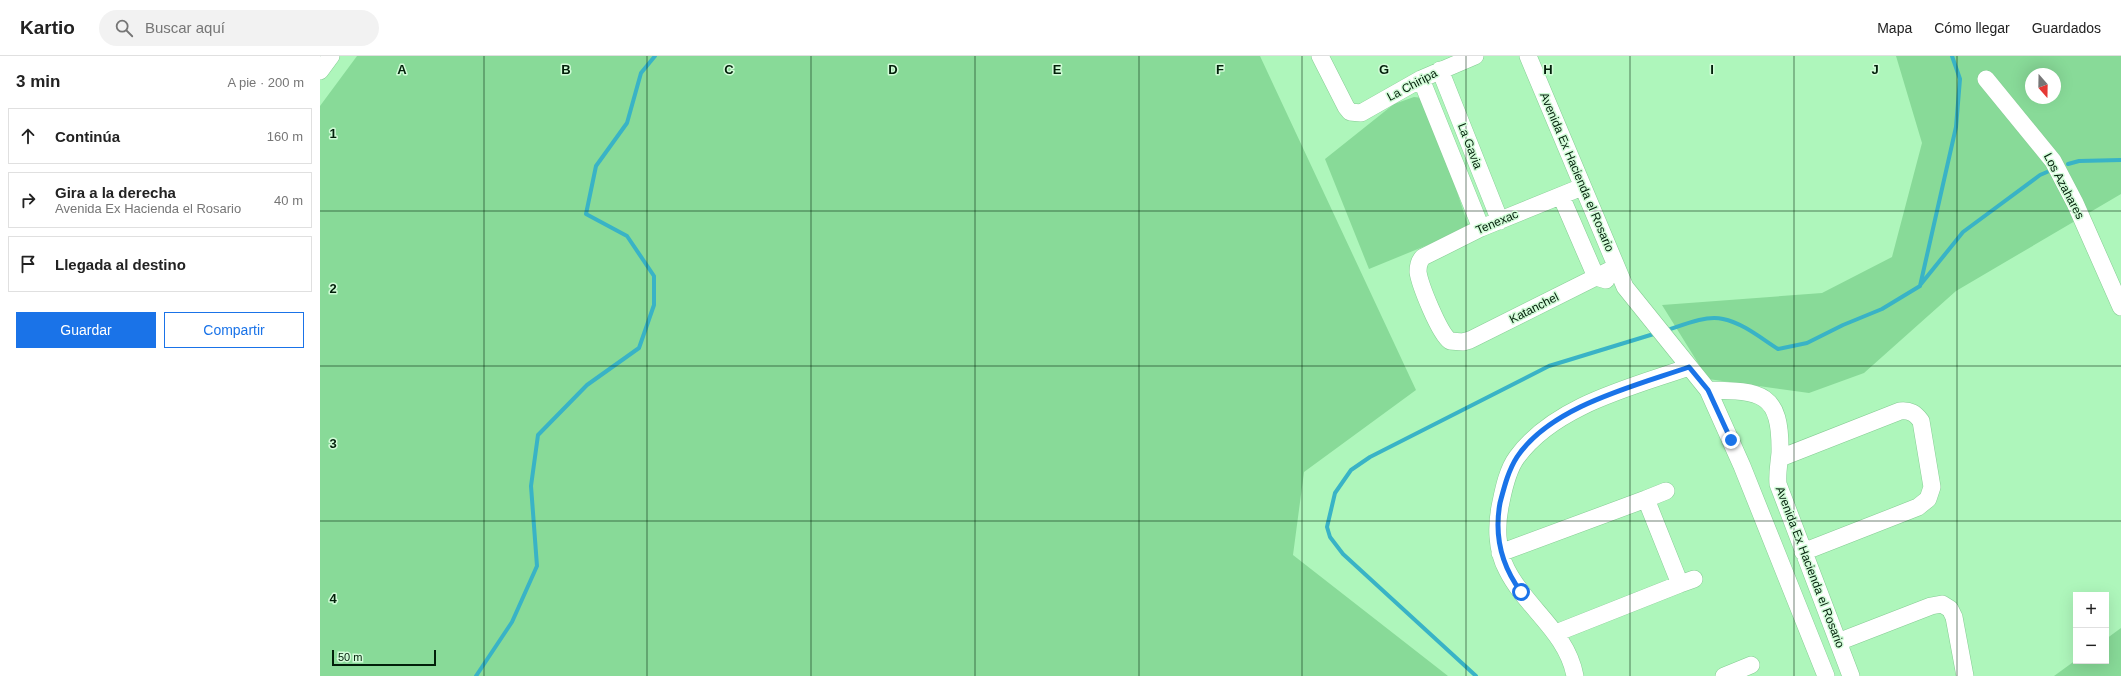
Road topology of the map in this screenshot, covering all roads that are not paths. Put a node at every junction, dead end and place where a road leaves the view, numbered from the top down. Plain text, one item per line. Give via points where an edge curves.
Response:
1 (331, 56) edge
2 (1320, 56) edge
3 (1475, 56) edge
4 (1528, 56) edge
5 (1440, 70) junction
6 (320, 71) edge
7 (1421, 79) junction
8 (1986, 79) dead end
9 (1582, 187) junction
10 (1561, 196) junction
11 (1500, 221) junction
12 (1481, 228) junction
13 (1616, 266) junction
14 (1596, 277) junction
15 (1625, 287) junction
16 (2121, 307) edge
17 (1450, 341) joint
18 (1689, 367) junction
19 (1708, 390) junction
20 (1780, 458) junction
21 (1666, 491) dead end
22 (1646, 499) junction
23 (1803, 552) junction
24 (1500, 553) junction
25 (1556, 633) junction
26 (1838, 642) junction
27 (1751, 666) dead end
28 (1575, 676) edge
29 (1724, 676) edge
30 (1826, 676) edge
31 (1851, 676) edge
32 (1965, 676) edge

1 - 6 street
2 - 7 street, La Chiripa via 1350,112 1361,113
3 - 5 street, La Chiripa
4 - 9 street, Avenida Ex Hacienda el Rosario
5 - 7 street, La Chiripa
5 - 11 street, La Gavia
7 - 12 street, La Gavia
8 - 16 street, Los Azahares via 2053,161 2075,203
9 - 10 street, Tenexac
9 - 13 street, Avenida Ex Hacienda el Rosario
10 - 11 street, Tenexac
10 - 14 street, Avenida Ex Hacienda el Rosario
11 - 12 street, Tenexac
12 - 17 street, Tenexac via 1428,254 1418,266 1440,330
13 - 14 street, Katanchel
13 - 15 street, Avenida Ex Hacienda el Rosario
14 - 15 street
14 - 17 street, Katanchel via 1470,340
15 - 18 street, Avenida Ex Hacienda el Rosario
18 - 19 street, Avenida Ex Hacienda el Rosario
18 - 24 street via 1592,402 1552,425 1526,446 1516,458 1503,492 1498,514
19 - 20 street, Avenida Ex Hacienda el Rosario via 1750,392 1765,399 1776,415
19 - 30 street, Avenida Ex Hacienda el Rosario via 1742,466
20 - 23 street, Avenida Ex Hacienda el Rosario via 1777,469 1778,484
20 - 23 street via 1900,411 1912,412 1921,421 1932,487 1928,499 1918,507
21 - 22 street
22 - 24 street
22 - 25 street via 1687,581
23 - 26 street, Avenida Ex Hacienda el Rosario
24 - 25 street via 1513,581
25 - 28 street
26 - 31 street, Avenida Ex Hacienda el Rosario
26 - 32 street via 1942,604 1950,609 1954,617
27 - 29 street

